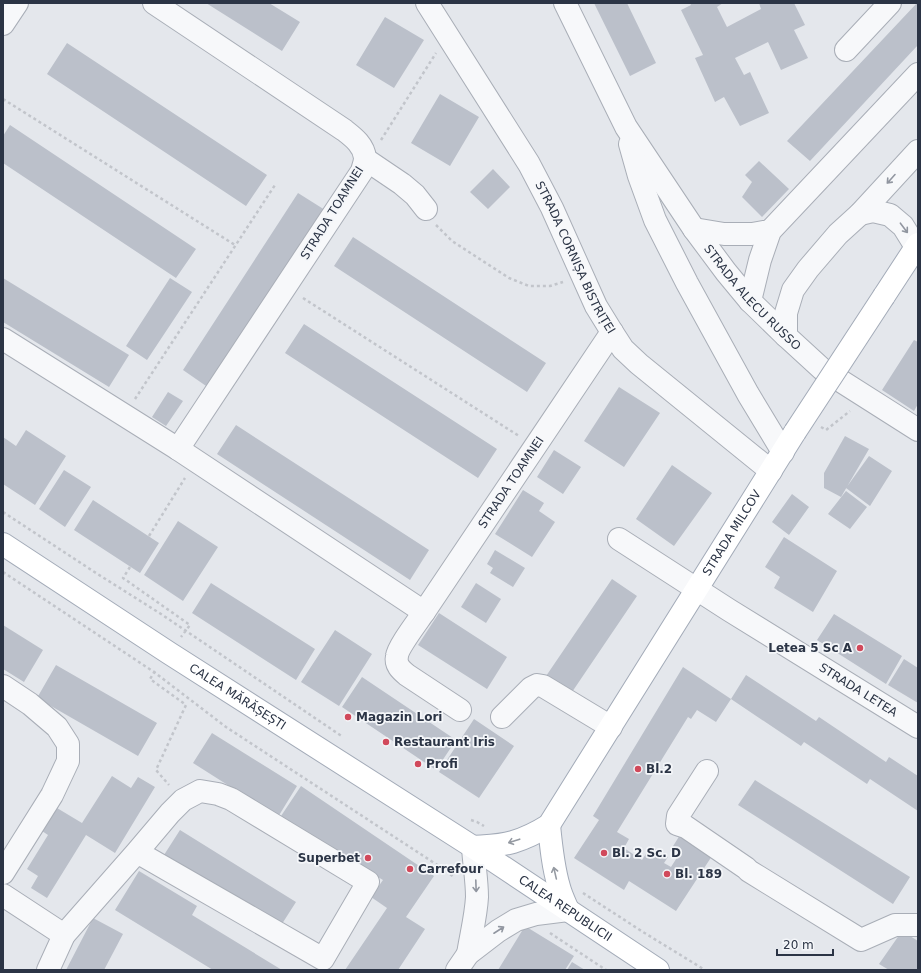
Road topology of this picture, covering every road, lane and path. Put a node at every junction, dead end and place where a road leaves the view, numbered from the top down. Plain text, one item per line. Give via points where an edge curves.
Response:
1 (17, 3) edge
2 (154, 3) edge
3 (427, 3) edge
4 (565, 3) edge
5 (890, 3) edge
6 (3, 24) edge
7 (448, 36) junction
8 (846, 50) dead end
9 (918, 74) edge
10 (3, 99) edge
11 (626, 127) junction
12 (918, 151) edge
13 (364, 154) junction
14 (275, 185) dead end
15 (426, 209) joint
16 (860, 214) junction
17 (694, 229) junction
18 (770, 231) junction
19 (235, 245) junction
20 (917, 246) edge
21 (582, 276) junction
22 (286, 287) junction
23 (750, 301) junction
24 (612, 332) junction
25 (786, 336) junction
26 (3, 339) edge
27 (850, 412) dead end
28 (124, 415) junction
29 (826, 430) dead end
30 (918, 430) edge
31 (535, 447) junction
32 (178, 449) junction
33 (783, 452) junction
34 (196, 461) junction
35 (771, 471) junction
36 (3, 512) edge
37 (149, 536) dead end
38 (619, 539) dead end
39 (3, 544) edge
40 (130, 567) dead end
41 (3, 572) edge
42 (697, 590) junction
43 (424, 612) junction
44 (186, 630) junction
45 (169, 653) junction
46 (154, 672) junction
47 (3, 686) edge
48 (460, 710) dead end
49 (502, 717) dead end
50 (611, 727) junction
51 (918, 727) edge
52 (348, 741) dead end
53 (707, 771) dead end
54 (183, 800) junction
55 (465, 818) dead end
56 (549, 825) junction
57 (513, 842) junction
58 (472, 847) junction
59 (136, 852) junction
60 (445, 870) dead end
61 (3, 873) edge
62 (581, 892) dead end
63 (3, 895) edge
64 (568, 910) junction
65 (918, 925) edge
66 (64, 935) junction
67 (462, 962) edge
68 (48, 970) edge
69 (658, 970) edge
70 (705, 970) edge

1 - 6 street
2 - 13 street, STRADA TOAMNEI via 344,130 355,139
3 - 7 street, STRADA CORNIȘA BISTRIȚEI
4 - 11 street, STRADA ALECU RUSSO
5 - 8 street
7 - 13 path via 379,143
7 - 21 street, STRADA CORNIȘA BISTRIȚEI via 529,164
9 - 18 street
10 - 19 path
11 - 17 street, STRADA ALECU RUSSO
11 - 33 street, STRADA ALECU RUSSO via 639,176 655,220 748,394
12 -> 16 street
13 - 15 street via 415,195
13 - 22 street, STRADA TOAMNEI via 362,171
14 - 19 path
15 - 21 path via 437,226 452,241 509,278 529,286 550,286
16 -> 20 street via 873,211 890,215 903,226
16 - 25 street via 838,234 793,290 786,313
17 - 18 street via 724,234
17 - 23 street, STRADA ALECU RUSSO
18 - 23 street
19 - 28 path
20 - 33 main road, STRADA MILCOV, bridge
21 - 24 street, STRADA CORNIȘA BISTRIȚEI
22 - 31 path
22 - 32 street, STRADA TOAMNEI
23 - 25 street, STRADA ALECU RUSSO
24 - 31 street, STRADA TOAMNEI
24 - 35 street, STRADA CORNIȘA BISTRIȚEI via 623,349 639,364
25 - 30 street, STRADA ALECU RUSSO via 822,369
26 - 28 street
27 - 29 path
28 - 32 street
31 - 43 street, STRADA TOAMNEI
32 - 34 street
33 - 35 main road, STRADA MILCOV
34 - 37 path
34 - 43 street
35 - 42 main road, STRADA MILCOV
36 - 44 path
38 - 42 street, STRADA LETEA
39 - 45 main road, CALEA MĂRĂȘEȘTI
40 - 44 path via 123,578 190,625
41 - 46 path
42 - 50 main road, STRADA MILCOV
42 - 51 street, STRADA LETEA
43 - 48 street, STRADA TOAMNEI via 400,648 397,663 400,670
44 - 45 path
44 - 52 path
45 - 46 path
45 - 58 main road, CALEA MĂRĂȘEȘTI
46 - 54 path via 150,679 186,705 156,770
46 - 60 path via 226,727
47 - 61 street via 57,727 68,744 68,761 52,795
49 - 50 street via 537,685 543,686
50 - 56 main road, STRADA MILCOV
53 - 65 street via 678,816 677,824 686,827 749,871 861,940 895,924
54 - 59 street
54 - 59 street via 200,791 231,799 368,882 323,959
55 - 57 path
56 -> 57 main road
64 -> 56 main road via 554,870
57 - 58 main road
58 - 64 main road, CALEA REPUBLICII
58 -> 67 street via 477,897
59 - 66 street
62 - 70 path
63 - 66 street
67 -> 64 street via 498,931 516,920 536,914
64 - 69 main road, CALEA REPUBLICII
66 - 68 street

